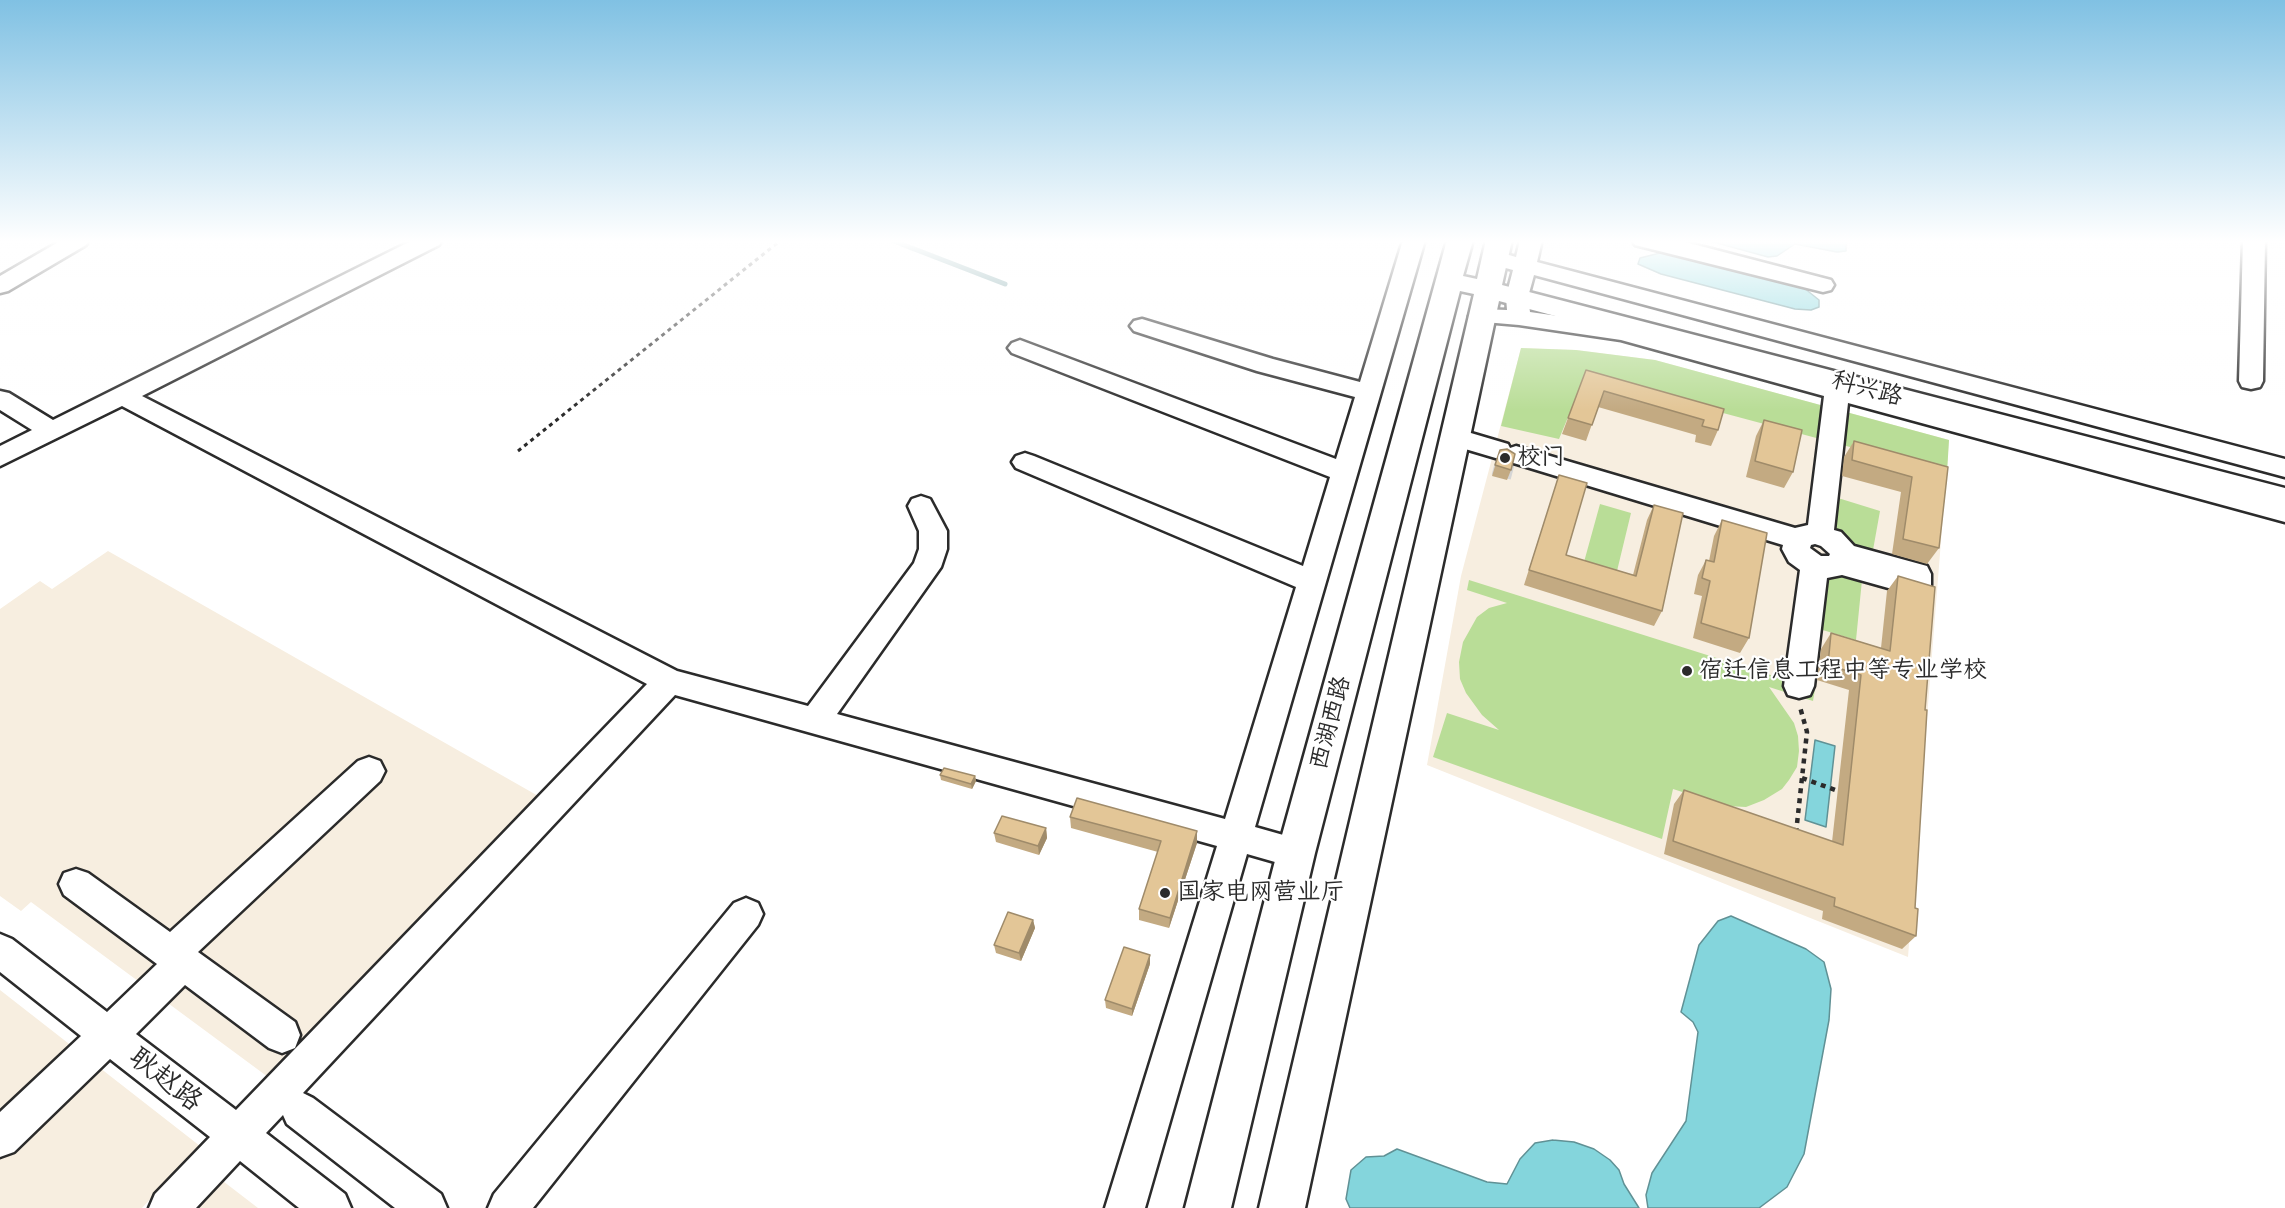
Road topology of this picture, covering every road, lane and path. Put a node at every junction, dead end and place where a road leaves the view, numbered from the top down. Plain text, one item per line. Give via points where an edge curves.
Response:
1 (318, 296) edge
2 (711, 296) edge
3 (1397, 296) edge
4 (1444, 296) edge
5 (1499, 296) edge
6 (1550, 296) edge
7 (1560, 296) edge
8 (1564, 296) edge
9 (2253, 296) edge
10 (1142, 326) dead end
11 (1020, 348) dead end
12 (2251, 381) dead end
13 (1837, 387) junction
14 (1368, 392) junction
15 (121, 395) junction
16 (0, 399) edge
17 (51, 430) junction
18 (1453, 443) junction
19 (518, 451) dead end
20 (0, 457) edge
21 (1025, 462) dead end
22 (2285, 468) edge
23 (1344, 472) junction
24 (2285, 484) edge
25 (2285, 499) edge
26 (921, 506) dead end
27 (2285, 512) edge
28 (1819, 551) junction
29 (1311, 581) junction
30 (669, 681) junction
31 (1799, 686) joint
32 (814, 721) junction
33 (369, 771) dead end
34 (1802, 778) junction
35 (1838, 791) dead end
36 (1234, 836) junction
37 (1795, 841) edge
38 (1296, 854) junction
39 (76, 884) dead end
40 (746, 914) dead end
41 (0, 951) edge
42 (177, 958) junction
43 (108, 1035) junction
44 (282, 1035) dead end
45 (300, 1111) dead end
46 (236, 1135) junction
47 (0, 1138) edge
48 (169, 1208) edge
49 (331, 1208) edge
50 (427, 1208) edge
51 (508, 1208) edge
52 (1125, 1208) edge
53 (1208, 1208) edge
54 (1282, 1208) edge

1 - 15 street
2 - 19 path
3 - 14 street
4 - 38 main road, 西湖西路
5 - 18 main road
6 - 13 main road, 科兴路
7 - 24 main road, 科兴路
8 - 22 street
9 - 12 street
10 - 14 street
11 - 23 street
13 - 25 main road, 科兴路
13 - 27 street
13 - 28 street
14 - 23 street
15 - 17 street
15 - 30 street
16 - 17 street
17 - 20 street
18 - 28 street
18 - 54 main road
21 - 29 street
23 - 29 street
26 - 32 street via 933,531 927,567
28 - 31 street
29 - 36 street
30 - 32 street
30 - 46 street
31 - 34 path via 1806,732
32 - 36 street
33 - 42 street
34 - 35 path
34 - 37 path
36 - 38 street
36 - 52 street
38 - 53 main road, 西湖西路
39 - 42 street
40 - 51 street
41 - 43 street, 耿赵路
42 - 43 street
42 - 44 street
43 - 46 street, 耿赵路
43 - 47 street
45 - 50 street
46 - 48 street
46 - 49 street, 耿赵路

